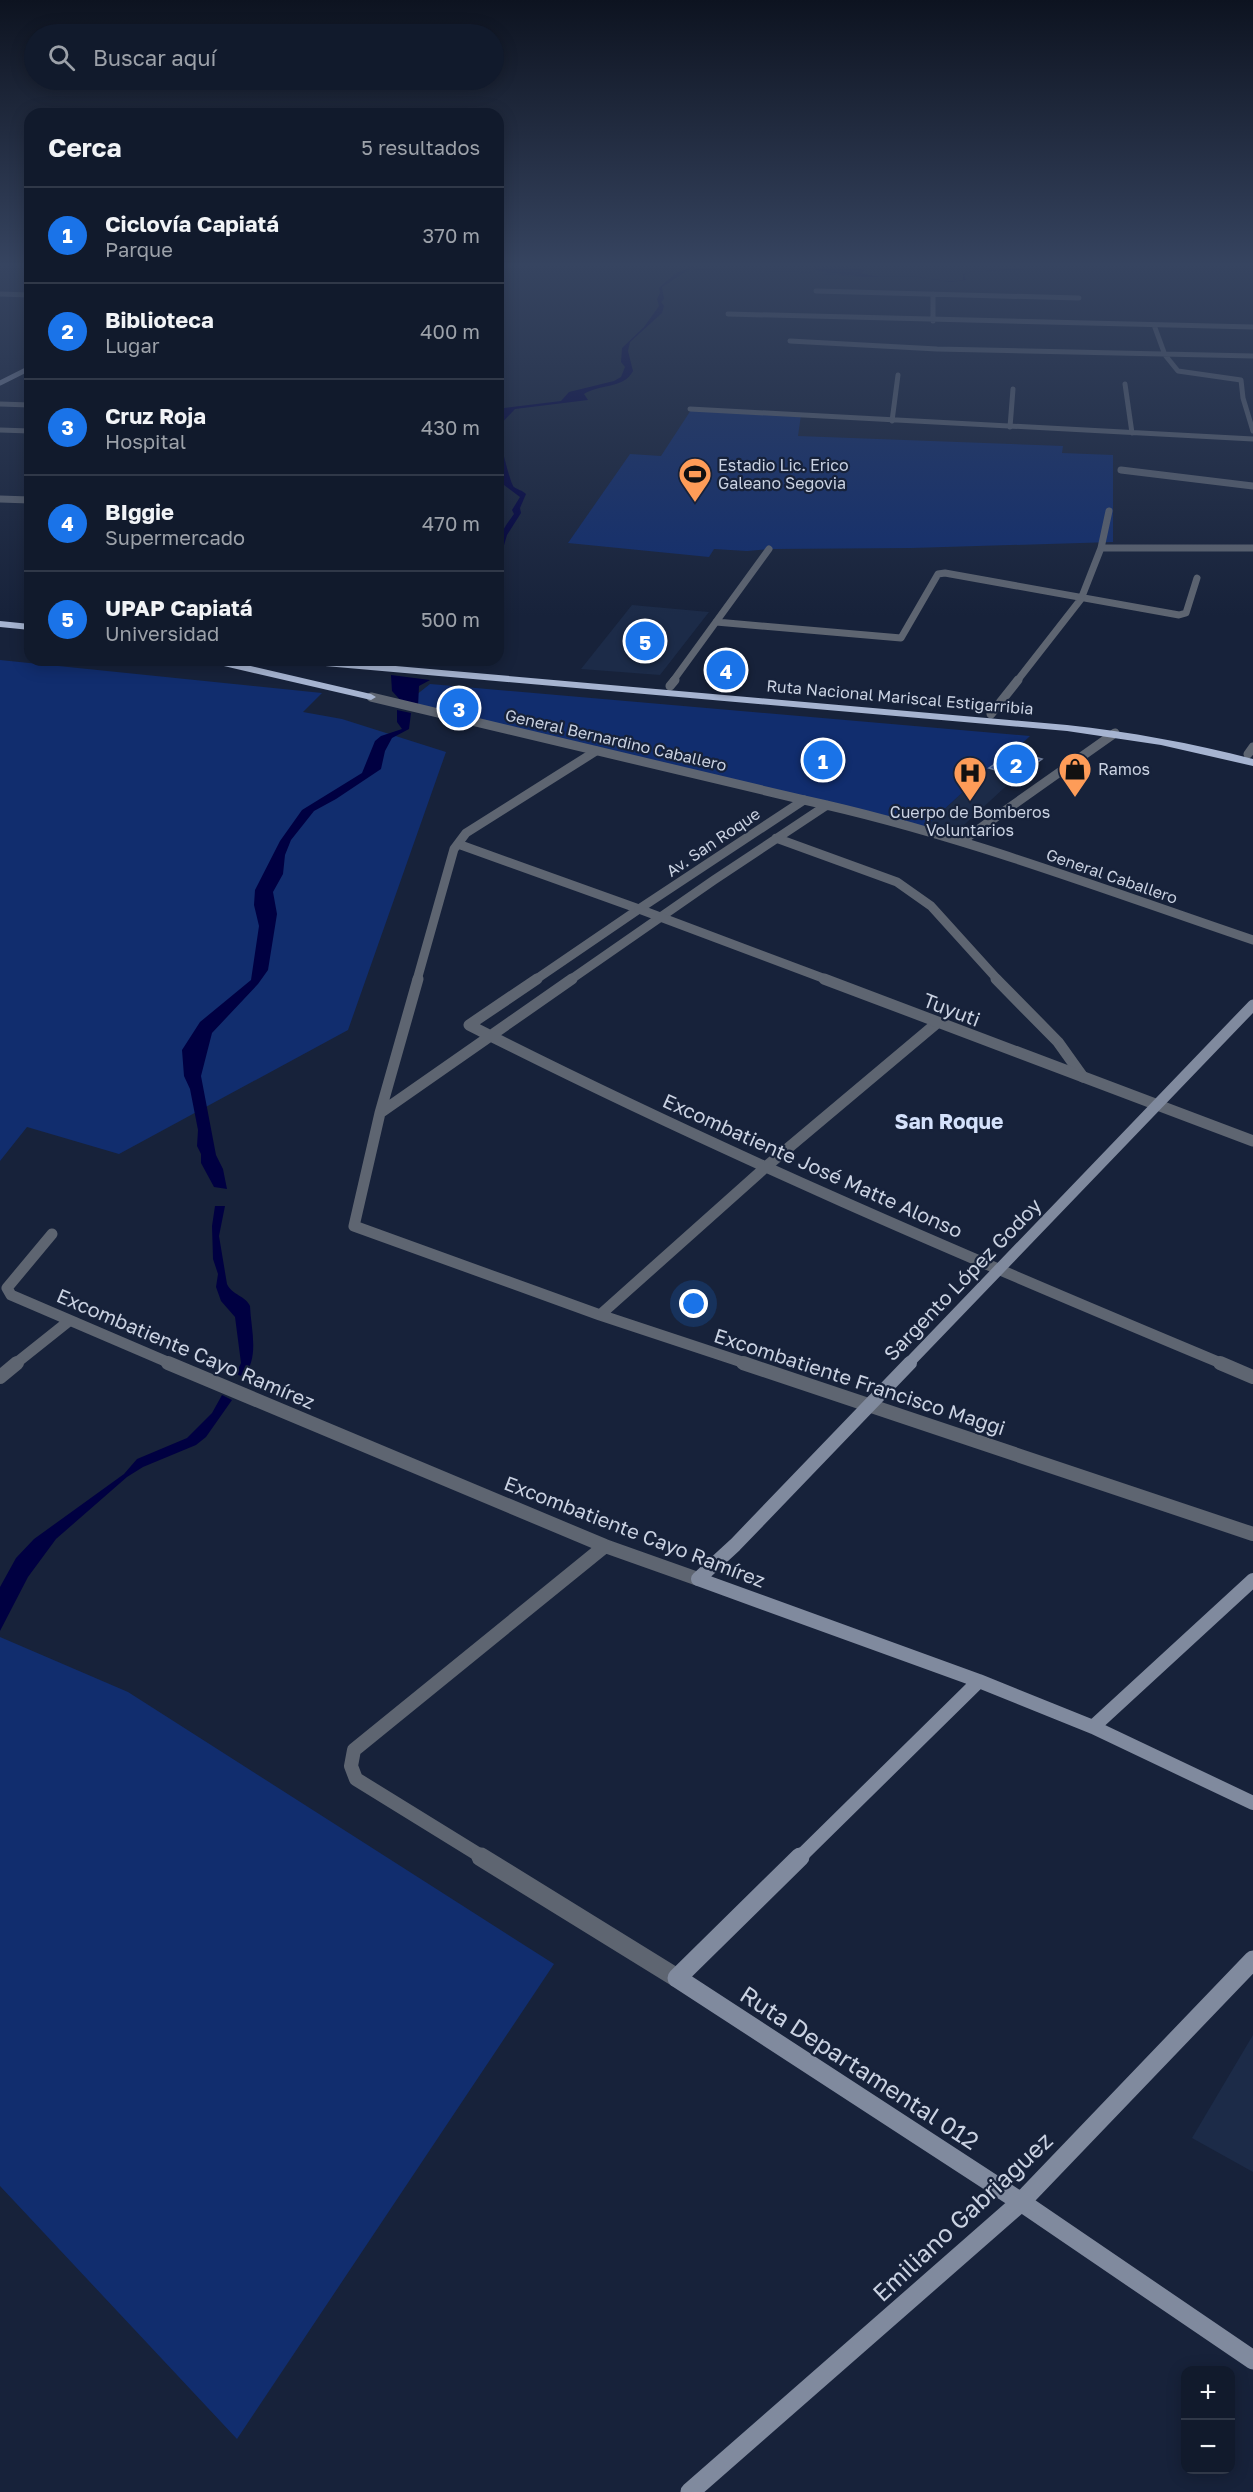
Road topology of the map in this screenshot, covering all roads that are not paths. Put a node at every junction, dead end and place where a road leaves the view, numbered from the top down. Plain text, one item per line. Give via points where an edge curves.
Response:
1 (897, 383) edge
2 (1241, 383) edge
3 (1125, 384) dead end
4 (1013, 388) dead end
5 (1243, 399) junction
6 (1253, 399) edge
7 (0, 404) edge
8 (24, 405) edge
9 (690, 409) dead end
10 (892, 421) junction
11 (1010, 427) junction
12 (0, 430) edge
13 (24, 431) edge
14 (1253, 431) edge
15 (1132, 433) junction
16 (1253, 439) edge
17 (1121, 470) dead end
18 (1253, 486) edge
19 (0, 499) edge
20 (24, 500) edge
21 (1109, 511) dead end
22 (1101, 548) junction
23 (1253, 548) edge
24 (769, 549) dead end
25 (1197, 578) dead end
26 (1081, 599) junction
27 (716, 622) junction
28 (0, 624) edge
29 (24, 626) edge
30 (0, 633) edge
31 (24, 635) edge
32 (237, 666) edge
33 (411, 666) edge
34 (446, 670) junction
35 (670, 686) junction
36 (371, 697) joint
37 (991, 714) junction
38 (1115, 733) junction
39 (596, 751) junction
40 (1252, 755) edge
41 (804, 800) junction
42 (827, 805) junction
43 (776, 838) junction
44 (962, 841) junction
45 (458, 844) junction
46 (639, 909) junction
47 (662, 918) junction
48 (1253, 940) edge
49 (1253, 1005) edge
50 (937, 1023) junction
51 (494, 1036) junction
52 (1083, 1077) junction
53 (1156, 1104) junction
54 (380, 1113) junction
55 (1253, 1141) edge
56 (768, 1165) junction
57 (52, 1234) dead end
58 (999, 1270) junction
59 (600, 1315) junction
60 (69, 1321) junction
61 (0, 1377) edge
62 (1253, 1377) edge
63 (869, 1404) junction
64 (1253, 1534) edge
65 (605, 1546) junction
66 (698, 1579) junction
67 (1253, 1580) edge
68 (979, 1681) junction
69 (1093, 1727) junction
70 (1253, 1803) edge
71 (1253, 1960) edge
72 (677, 1978) junction
73 (1021, 2202) junction
74 (1253, 2361) edge
75 (690, 2492) edge

1 - 10 street
2 - 5 street
3 - 15 street
4 - 11 street
5 - 6 street
5 - 14 street
7 - 8 street
9 - 10 street
10 - 11 street
11 - 15 street
12 - 13 street
15 - 16 street
17 - 18 street
19 - 20 street
21 - 22 street
22 - 23 street
22 - 26 street
24 - 27 street
25 - 26 street via 1184,615
26 - 27 street via 945,573 938,574 901,638
26 - 37 street
27 - 35 street
28 - 29 highway
30 - 31 highway
32 - 36 highway
33 - 34 highway, Ruta Nacional Mariscal Estigarribia
34 - 35 highway, Ruta Nacional Mariscal Estigarribia
34 - 38 highway, Ruta Nacional Mariscal Estigarribia
35 - 37 highway, Ruta Nacional Mariscal Estigarribia
36 - 39 street, General Bernardino Caballero
37 - 40 highway, Ruta Nacional Mariscal Estigarribia via 1119,727
38 - 40 highway, Ruta Nacional Mariscal Estigarribia
38 - 44 street
39 - 41 street, General Bernardino Caballero
39 - 45 street via 466,833
41 - 42 street, General Bernardino Caballero
41 - 46 street, Av. San Roque
42 - 43 street
42 - 44 street, General Caballero
43 - 47 street
43 - 52 street via 897,882 931,906 1008,993 1058,1042
44 - 48 street, General Caballero
45 - 46 street, Tuyuti
45 - 54 street
46 - 47 street, Tuyuti
46 - 51 street, Av. San Roque via 469,1025
47 - 50 street, Tuyuti
47 - 51 street
49 - 53 main road, Sargento López Godoy
50 - 52 street, Tuyuti
50 - 56 street
51 - 54 street
51 - 56 street, Excombatiente José Matte Alonso via 584,1083
52 - 53 street, Tuyuti
53 - 55 street, Tuyuti
53 - 58 main road, Sargento López Godoy
54 - 59 street, Excombatiente Francisco Maggi via 354,1226
56 - 58 street, Excombatiente José Matte Alonso
56 - 59 street
57 - 60 street, Excombatiente Cayo Ramírez via 7,1288 17,1299
58 - 62 street, Excombatiente José Matte Alonso
58 - 63 main road, Sargento López Godoy
59 - 63 street, Excombatiente Francisco Maggi
60 - 61 street
60 - 65 street, Excombatiente Cayo Ramírez
63 - 64 street, Excombatiente Francisco Maggi
63 - 66 main road, Sargento López Godoy
65 - 66 street, Excombatiente Cayo Ramírez
65 - 72 street via 354,1750 351,1766 356,1779
66 - 68 main road, Excombatiente Cayo Ramírez
67 - 69 main road
68 - 69 main road, Excombatiente Cayo Ramírez
68 - 72 main road
69 - 70 main road, Excombatiente Cayo Ramírez
71 - 73 main road, Emiliano Gabriaguez
72 - 73 main road, Ruta Departamental 012
73 - 74 main road, Ruta Departamental 012
73 - 75 main road, Emiliano Gabriaguez

